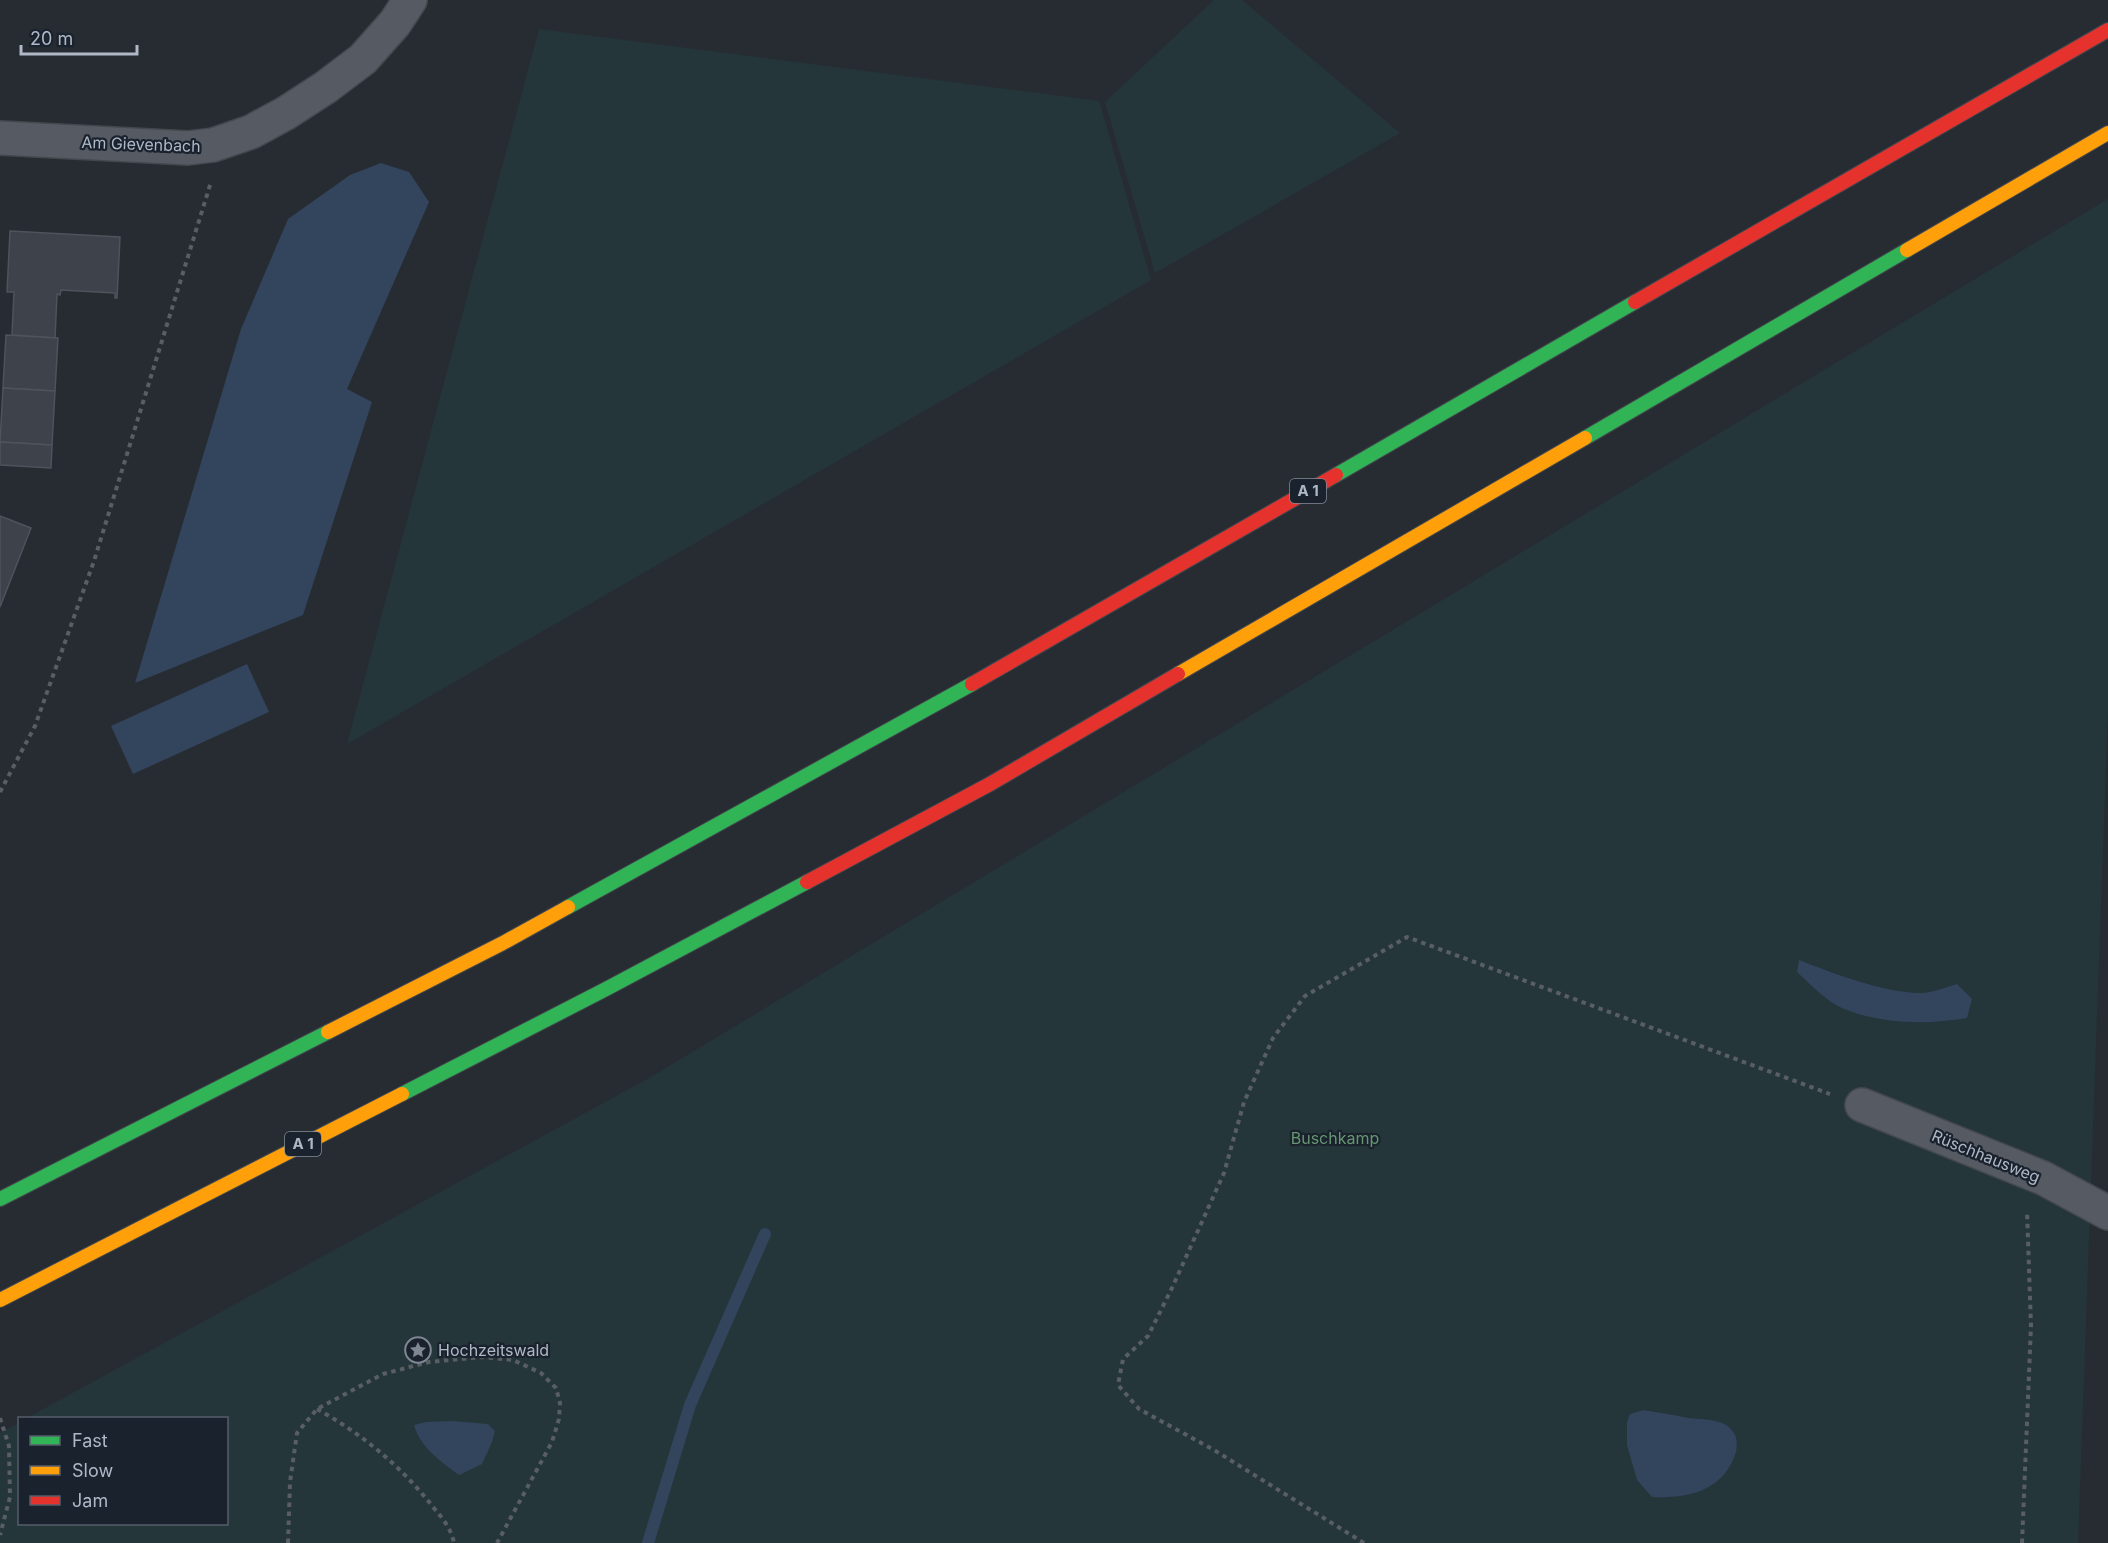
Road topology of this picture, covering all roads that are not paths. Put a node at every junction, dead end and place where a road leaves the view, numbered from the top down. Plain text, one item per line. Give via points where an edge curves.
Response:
1 (410, 0) edge
2 (2108, 30) edge
3 (2108, 133) edge
4 (0, 138) edge
5 (1862, 1106) road end
6 (0, 1199) edge
7 (2108, 1213) edge
8 (0, 1300) edge

1 - 4 street, Am Gievenbach via 363,59 326,87 251,132 213,146
2 - 6 highway, A 1 via 906,722 502,943
3 - 8 highway, A 1 via 990,784 606,989
5 - 7 street, Rüschhausweg via 2043,1178

